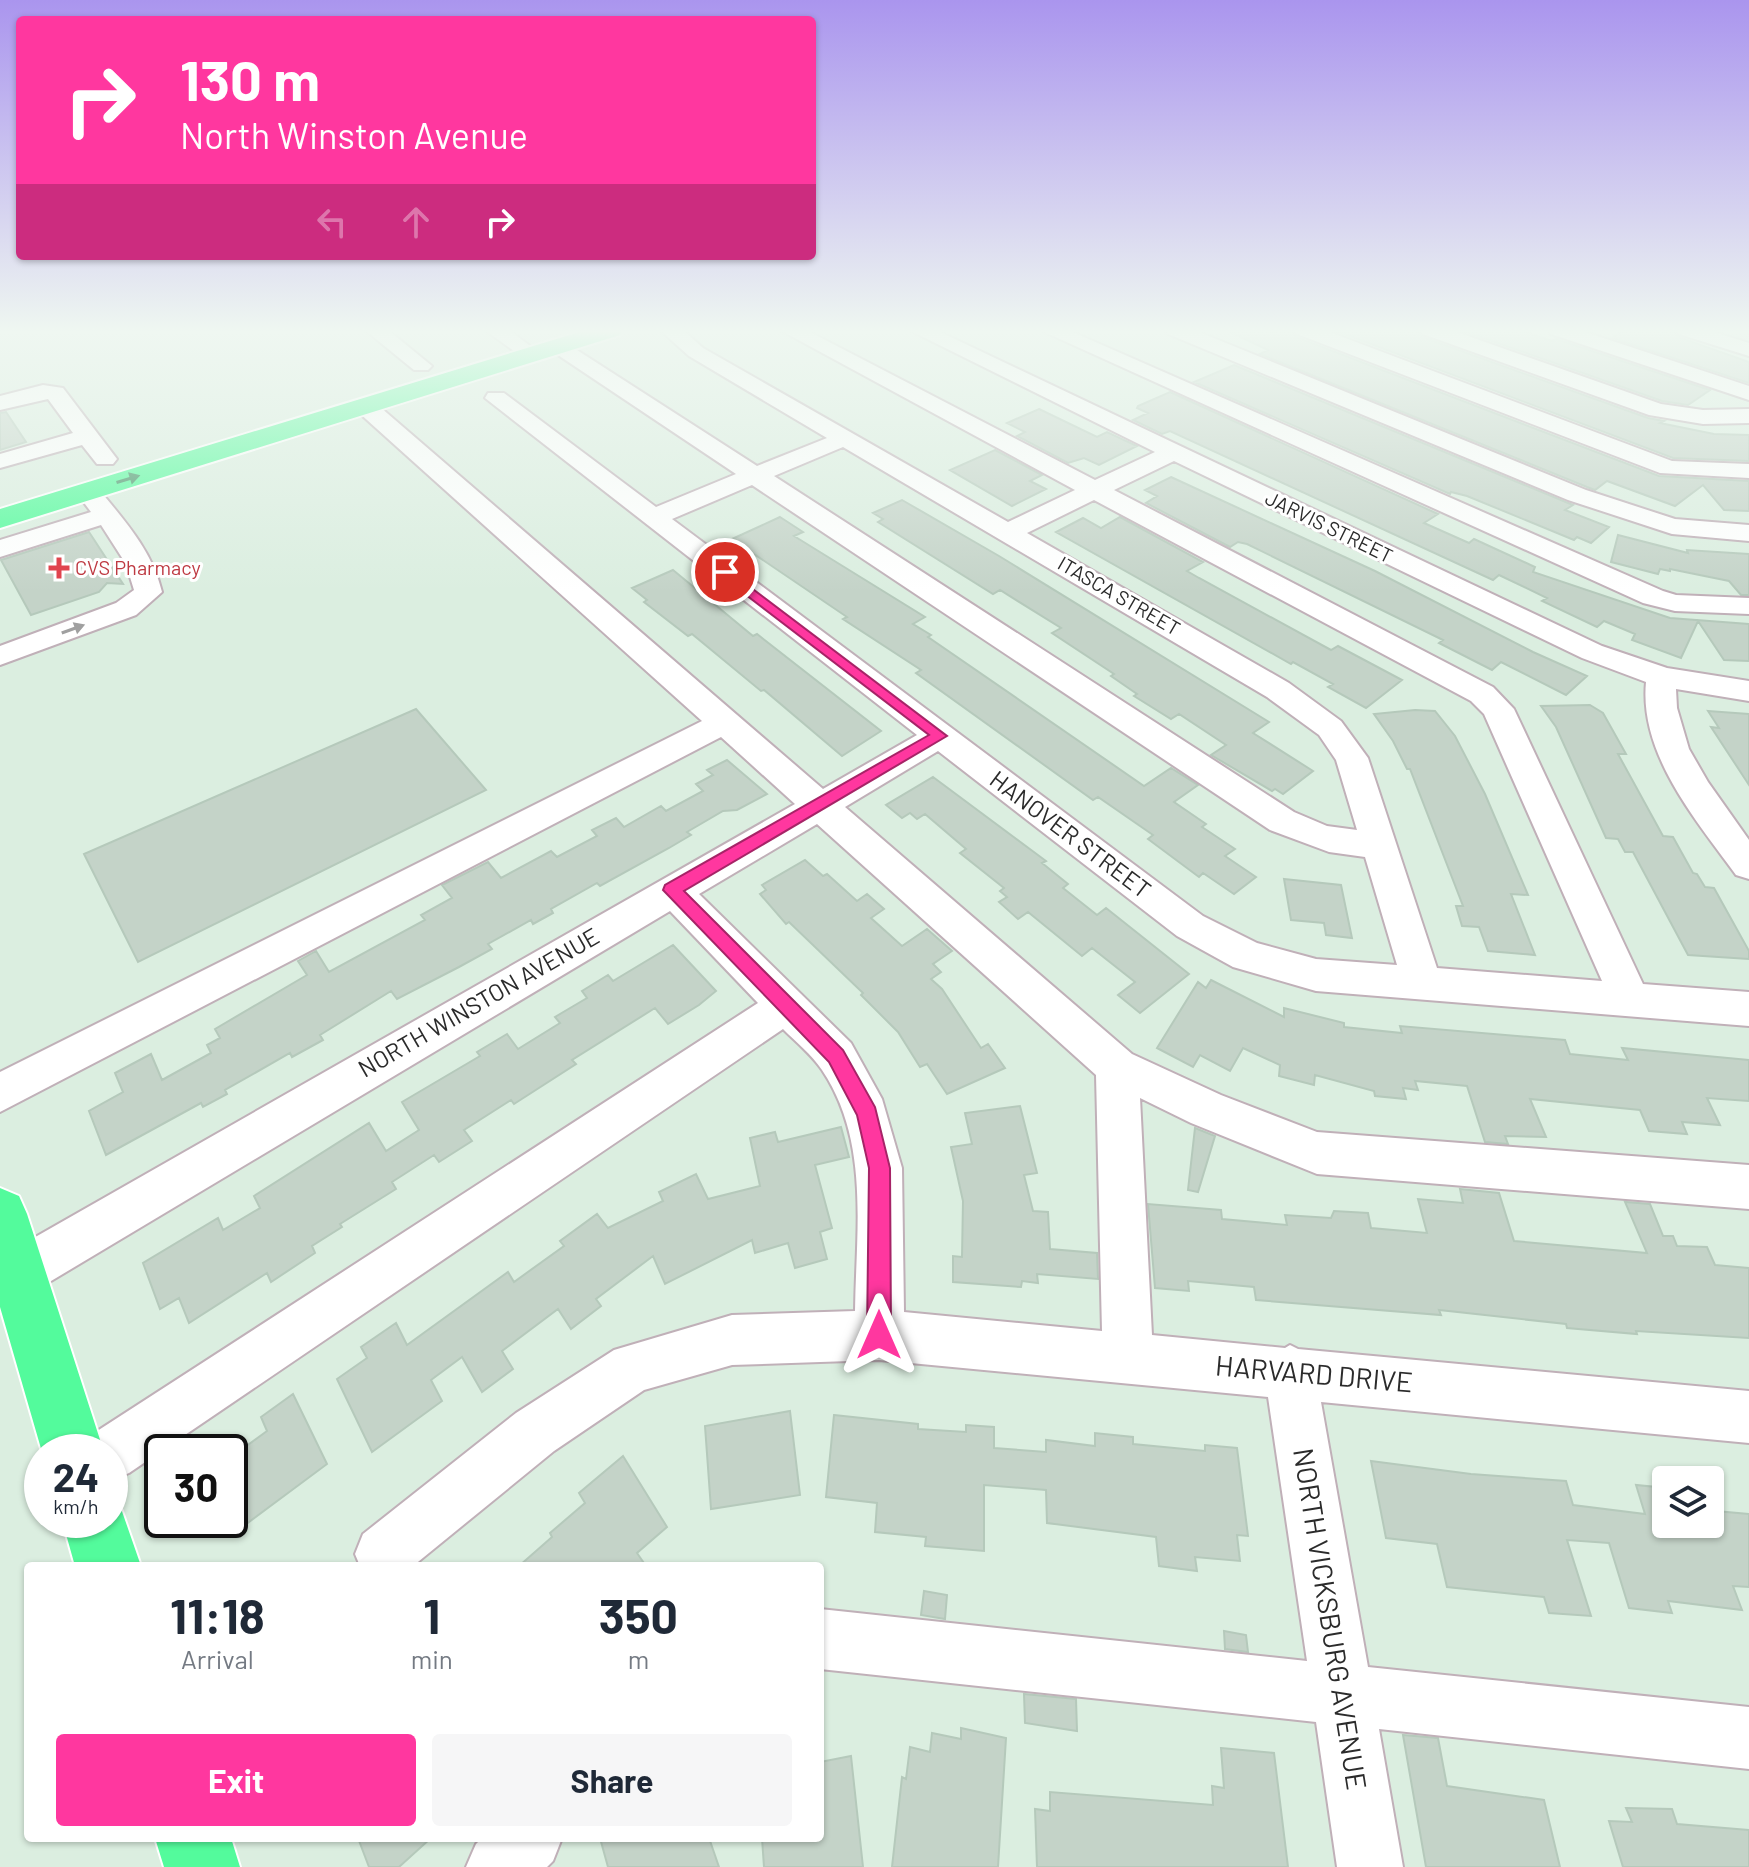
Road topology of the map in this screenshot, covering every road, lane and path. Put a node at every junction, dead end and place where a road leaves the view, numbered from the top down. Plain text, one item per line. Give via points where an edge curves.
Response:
1 (74, 417) edge
2 (247, 417) edge
3 (329, 417) edge
4 (378, 417) edge
5 (521, 417) edge
6 (662, 417) edge
7 (810, 417) edge
8 (956, 417) edge
9 (1099, 417) edge
10 (1245, 417) edge
11 (1385, 417) edge
12 (1533, 417) edge
13 (244, 418) junction
14 (88, 436) junction
15 (265, 437) junction
16 (846, 438) junction
17 (175, 439) dead end
18 (133, 451) dead end
19 (1173, 452) junction
20 (105, 459) junction
21 (0, 461) edge
22 (1749, 471) edge
23 (756, 475) junction
24 (81, 480) junction
25 (1095, 490) junction
26 (106, 515) junction
27 (653, 517) junction
28 (0, 519) edge
29 (1009, 532) junction
30 (1749, 533) edge
31 (0, 549) edge
32 (1749, 606) edge
33 (0, 656) edge
34 (1662, 677) junction
35 (1749, 691) edge
36 (725, 722) junction
37 (940, 736) junction
38 (819, 805) junction
39 (1379, 844) junction
40 (1749, 866) edge
41 (672, 890) junction
42 (1422, 983) junction
43 (1631, 1001) junction
44 (786, 1006) junction
45 (1749, 1009) edge
46 (1117, 1067) junction
47 (0, 1093) edge
48 (1749, 1187) edge
49 (0, 1214) edge
50 (19, 1273) junction
51 (879, 1335) junction
52 (1128, 1357) junction
53 (1290, 1371) junction
54 (1749, 1417) edge
55 (68, 1434) edge
56 (128, 1442) edge
57 (99, 1538) edge
58 (383, 1554) dead end
59 (107, 1562) edge
60 (824, 1639) edge
61 (1342, 1692) junction
62 (1749, 1738) edge
63 (194, 1842) edge
64 (526, 1842) edge
65 (202, 1867) edge
66 (499, 1867) edge
67 (1370, 1867) edge

1 - 14 street
2 - 13 main road
3 - 15 main road
4 - 36 street
5 - 27 street, HANOVER STREET
6 - 23 street
7 - 16 street, ITASCA STREET
8 - 25 street
9 - 19 street, JARVIS STREET
10 - 32 street via 1653,597
11 - 30 street via 1643,518
12 - 22 street via 1669,468
13 - 15 main road
13 - 17 main road
14 - 20 street
14 - 21 street
24 -> 15 main road
16 - 23 street
16 - 29 street, ITASCA STREET
18 - 20 main road
19 - 25 street
19 - 34 street, JARVIS STREET via 1579,646
20 - 24 main road
23 - 27 street
23 - 39 street via 1282,821 1341,844
24 - 26 street
24 - 28 main road
25 - 29 street
25 - 43 street via 1482,694 1498,709
26 - 31 street
33 -> 26 street via 126,609 148,592 133,550
27 - 37 street, HANOVER STREET
29 - 39 street, ITASCA STREET via 1314,714 1352,758
34 - 35 street, JARVIS STREET
34 - 40 street via 1661,707 1674,749
36 - 38 street
36 - 47 street
37 - 38 street, NORTH WINSTON AVENUE
37 - 42 street, HANOVER STREET via 1190,926 1247,956 1316,975
38 - 41 street, NORTH WINSTON AVENUE
38 - 46 street
39 - 42 street, ITASCA STREET
41 - 44 street
41 - 50 street, NORTH WINSTON AVENUE
42 - 43 street, HANOVER STREET
43 - 45 street, HANOVER STREET
44 - 51 street via 836,1056 867,1113 880,1168
44 - 56 street
46 - 48 street via 1317,1153
46 - 52 street
49 - 50 main road
50 - 55 main road
51 - 52 street, HARVARD DRIVE
51 - 58 street, HARVARD DRIVE via 732,1340 632,1368 535,1432
52 - 53 street, HARVARD DRIVE
53 - 54 street, HARVARD DRIVE
53 - 61 street, NORTH VICKSBURG AVENUE
57 - 59 main road
60 - 61 street
61 - 62 street
61 - 67 street, NORTH VICKSBURG AVENUE
63 - 65 main road
64 - 66 street

